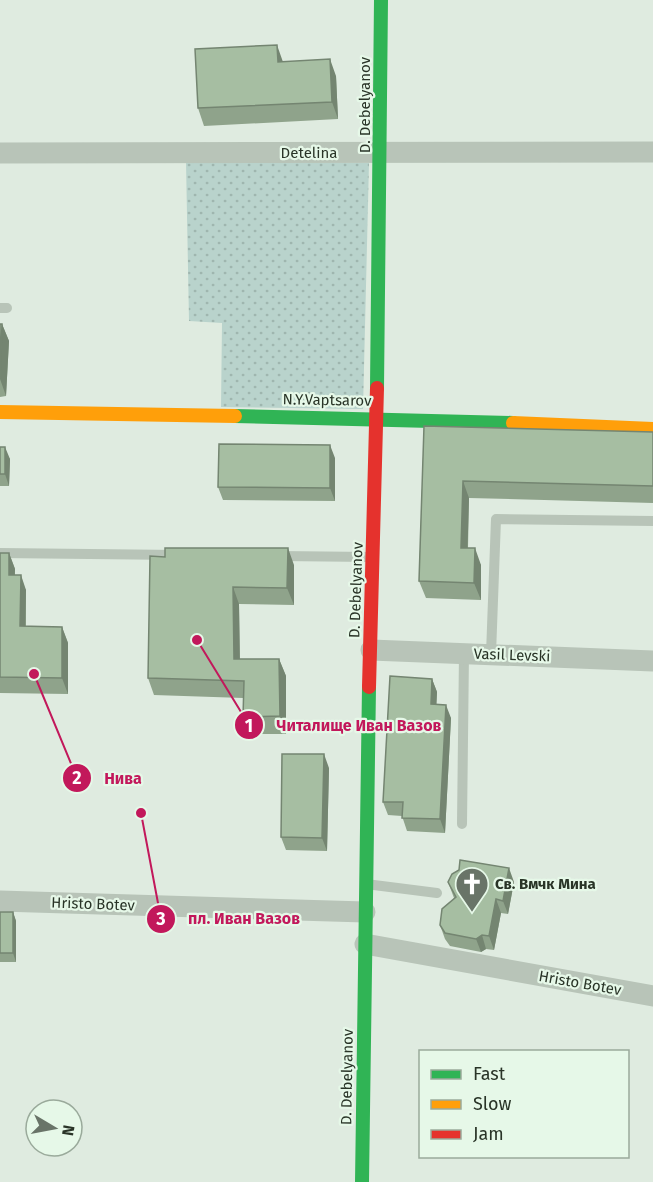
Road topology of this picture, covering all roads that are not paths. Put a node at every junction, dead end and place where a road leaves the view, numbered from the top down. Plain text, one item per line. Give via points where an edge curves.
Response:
1 (381, 0) edge
2 (653, 152) edge
3 (0, 153) edge
4 (382, 153) junction
5 (0, 412) edge
6 (378, 418) junction
7 (653, 429) edge
8 (653, 521) edge
9 (0, 553) edge
10 (190, 555) edge
11 (273, 556) edge
12 (374, 557) junction
13 (371, 651) junction
14 (464, 653) junction
15 (491, 654) junction
16 (653, 661) edge
17 (462, 824) dead end
18 (365, 884) junction
19 (437, 892) dead end
20 (0, 901) edge
21 (365, 912) junction
22 (364, 944) junction
23 (653, 996) edge
24 (362, 1182) edge

1 - 4 street, D. Debelyanov
2 - 4 street, Detelina
3 - 4 street, Detelina
4 - 6 street, D. Debelyanov
5 - 6 street, N.Y.Vaptsarov
6 - 7 street, N.Y.Vaptsarov
6 - 12 street, D. Debelyanov
8 - 15 lane via 496,519
9 - 10 lane
11 - 12 lane
12 - 13 street, D. Debelyanov
13 - 14 street, Vasil Levski
13 - 18 street, D. Debelyanov
14 - 15 street, Vasil Levski
14 - 17 lane
15 - 16 street, Vasil Levski
18 - 19 lane
18 - 21 street, D. Debelyanov
20 - 21 street, Hristo Botev
21 - 22 street, D. Debelyanov
22 - 23 street, Hristo Botev
22 - 24 street, D. Debelyanov

